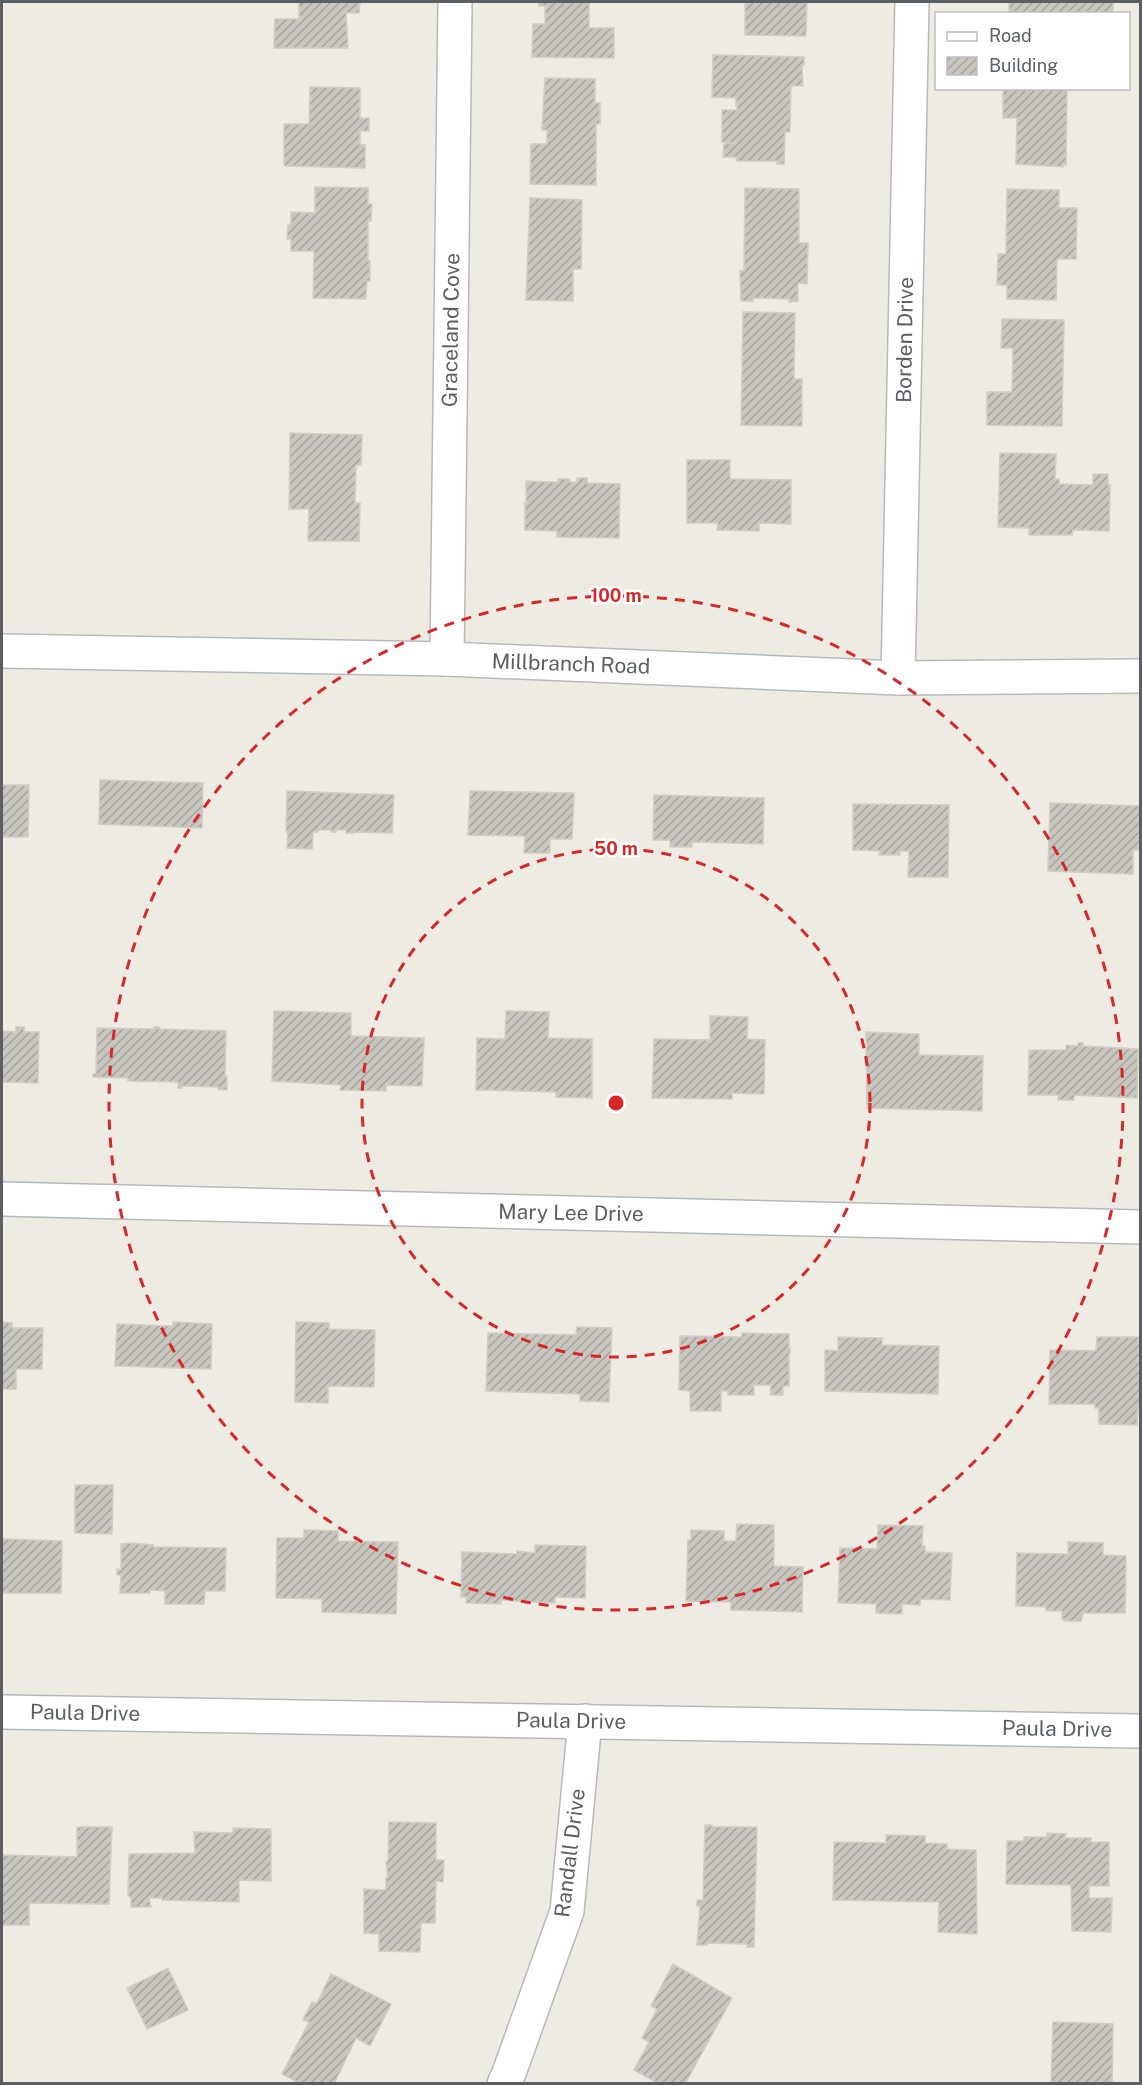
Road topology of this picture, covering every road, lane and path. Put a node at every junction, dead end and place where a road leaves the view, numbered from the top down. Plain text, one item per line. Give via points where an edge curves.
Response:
1 (455, 2) edge
2 (912, 2) edge
3 (2, 651) edge
4 (447, 659) junction
5 (1140, 676) edge
6 (898, 678) junction
7 (2, 1199) edge
8 (1140, 1227) edge
9 (2, 1712) edge
10 (585, 1721) junction
11 (1140, 1731) edge
12 (504, 2084) edge

1 - 4 street, Graceland Cove
2 - 6 street, Borden Drive
3 - 4 street, Millbranch Road
4 - 6 street, Millbranch Road
5 - 6 street, Millbranch Road
7 - 8 street, Mary Lee Drive
9 - 10 street, Paula Drive
10 - 11 street, Paula Drive
10 - 12 street, Randall Drive via 567,1911

